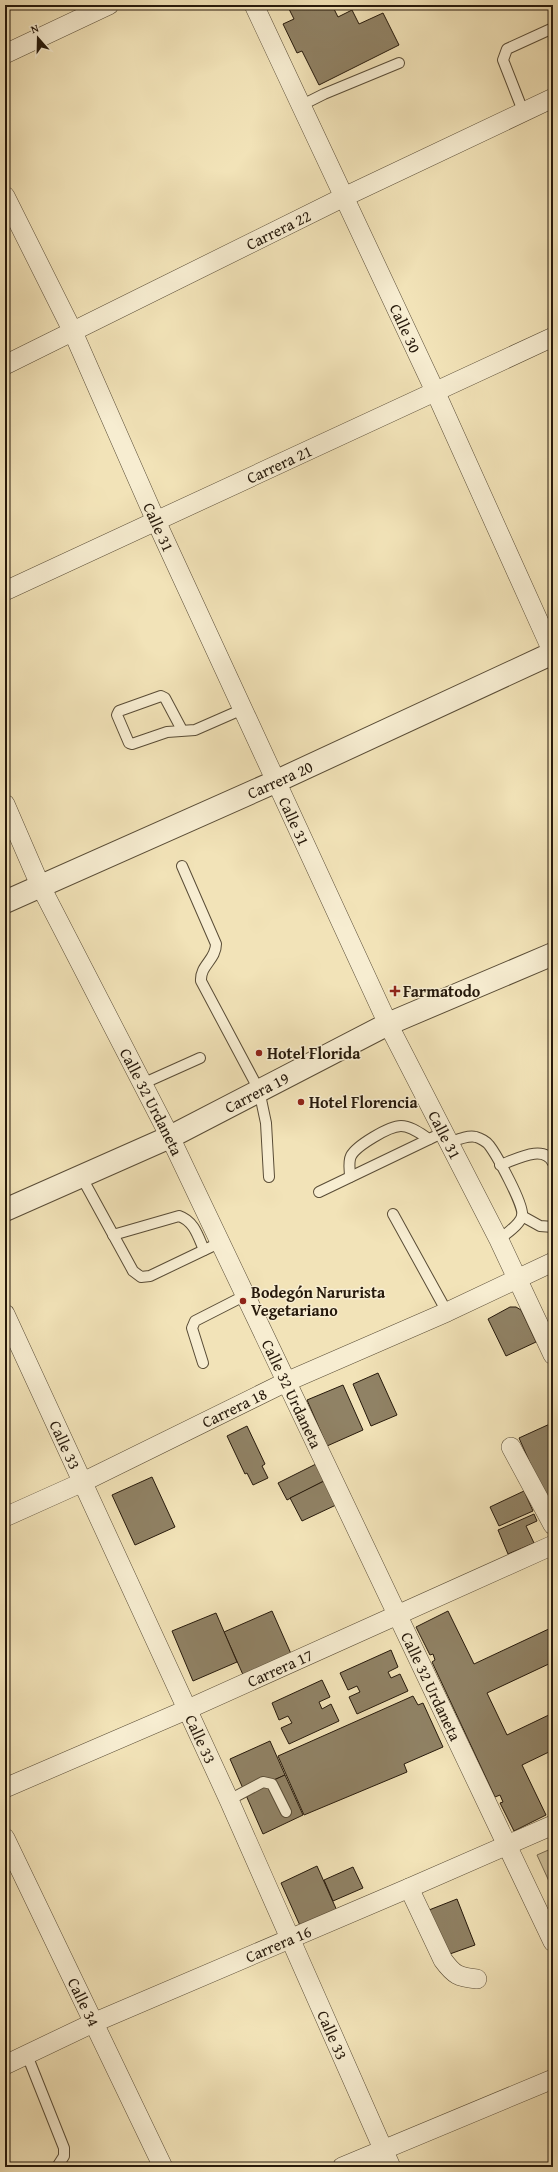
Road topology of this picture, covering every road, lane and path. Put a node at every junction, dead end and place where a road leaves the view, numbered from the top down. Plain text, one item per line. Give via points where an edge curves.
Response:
1 (109, 5) edge
2 (254, 5) edge
3 (553, 28) edge
4 (5, 54) edge
5 (399, 63) dead end
6 (553, 98) edge
7 (302, 105) junction
8 (523, 111) junction
9 (5, 196) edge
10 (344, 197) junction
11 (73, 332) junction
12 (553, 337) edge
13 (5, 364) edge
14 (435, 391) junction
15 (156, 522) junction
16 (5, 591) edge
17 (553, 653) edge
18 (243, 709) junction
19 (182, 730) junction
20 (277, 781) junction
21 (5, 804) edge
22 (182, 866) dead end
23 (40, 885) junction
24 (5, 902) edge
25 (553, 954) edge
26 (388, 1024) junction
27 (200, 1058) dead end
28 (142, 1084) junction
29 (259, 1090) junction
30 (170, 1137) junction
31 (441, 1138) junction
32 (553, 1163) edge
33 (500, 1165) junction
34 (81, 1176) junction
35 (269, 1177) dead end
36 (350, 1177) junction
37 (319, 1192) dead end
38 (5, 1210) edge
39 (393, 1214) dead end
40 (522, 1216) junction
41 (553, 1227) edge
42 (113, 1235) junction
43 (499, 1240) junction
44 (212, 1246) junction
45 (553, 1262) edge
46 (516, 1278) junction
47 (244, 1296) junction
48 (448, 1312) junction
49 (5, 1314) edge
50 (553, 1355) edge
51 (203, 1363) dead end
52 (286, 1382) junction
53 (511, 1447) dead end
54 (82, 1482) junction
55 (5, 1517) edge
56 (553, 1525) edge
57 (553, 1545) edge
58 (398, 1614) junction
59 (186, 1710) junction
60 (5, 1788) edge
61 (229, 1800) junction
62 (286, 1812) dead end
63 (553, 1825) edge
64 (5, 1838) edge
65 (508, 1845) junction
66 (409, 1888) junction
67 (292, 1939) junction
68 (553, 1942) edge
69 (477, 1979) dead end
70 (93, 2023) junction
71 (27, 2055) junction
72 (5, 2065) edge
73 (553, 2079) edge
74 (384, 2150) junction
75 (57, 2167) edge
76 (163, 2167) edge
77 (342, 2167) edge
78 (392, 2167) edge

1 - 4 street
2 - 7 street, Calle 30
3 - 8 lane via 507,49 504,54 503,60
5 - 7 lane
6 - 8 street, Carrera 22
7 - 10 street, Calle 30
8 - 10 street, Carrera 22
9 - 11 street, Calle 31
10 - 11 street, Carrera 22
10 - 14 street, Calle 30
11 - 13 street, Carrera 22
11 - 15 street, Calle 31
12 - 14 street, Carrera 21
14 - 15 street, Carrera 21
14 - 17 street, Calle 30
15 - 16 street, Carrera 21
15 - 18 street, Calle 31
17 - 20 street, Carrera 20
18 - 19 lane via 195,730
18 - 20 street, Calle 31
19 - 19 lane via 167,732 132,744 129,743 117,715 119,711 161,696 165,698
20 - 23 street, Carrera 20
20 - 26 street, Calle 31
21 - 23 street, Calle 32 Urdaneta
22 - 29 lane via 216,944 214,955 202,969 201,981
23 - 24 street, Carrera 20
23 - 28 street, Calle 32 Urdaneta
25 - 26 street, Carrera 19
26 - 29 street, Carrera 19
26 - 31 street, Calle 31
27 - 28 lane
28 - 30 street, Calle 32 Urdaneta
29 - 30 street, Carrera 19
29 - 35 lane via 266,1123
30 - 34 street, Carrera 19
30 - 44 street, Calle 32 Urdaneta
31 - 33 lane via 475,1137 488,1143
31 - 36 lane
31 - 36 lane via 401,1126 382,1132 352,1154 349,1161
31 - 43 street, Calle 31
32 - 33 lane via 547,1155 539,1152
33 - 40 lane via 521,1205
34 - 38 street, Carrera 19
34 - 42 lane
36 - 37 lane
39 - 48 lane
40 - 41 lane via 540,1226
40 - 43 lane
42 - 44 lane via 179,1216 186,1219
42 - 44 lane via 133,1271 141,1277 150,1276
43 - 46 street, Calle 31
44 - 47 street, Calle 32 Urdaneta
45 - 46 street, Carrera 18
46 - 48 street, Carrera 18
46 - 50 street, Calle 31
47 - 51 lane via 195,1322 192,1328
47 - 52 street, Calle 32 Urdaneta
48 - 52 street, Carrera 18
49 - 54 street, Calle 33
52 - 54 street, Carrera 18
52 - 58 street, Calle 32 Urdaneta
53 - 56 street
54 - 55 street, Carrera 18
54 - 59 street, Calle 33
57 - 58 street, Carrera 17
58 - 59 street, Carrera 17
58 - 65 street, Calle 32 Urdaneta
59 - 60 street, Carrera 17
59 - 61 street, Calle 33
61 - 62 lane via 263,1782 268,1782 272,1784
61 - 67 street, Calle 33
63 - 65 street, Carrera 16
64 - 70 street, Calle 34
65 - 66 street, Carrera 16
65 - 68 street, Calle 32 Urdaneta
66 - 67 street, Carrera 16
66 - 69 street via 443,1960 460,1978
67 - 70 street, Carrera 16
67 - 74 street, Calle 33
70 - 71 street, Carrera 16
70 - 76 street, Calle 34
71 - 72 street, Carrera 16
71 - 75 lane via 64,2148 64,2156
73 - 74 street
74 - 77 street
74 - 78 street, Calle 33

